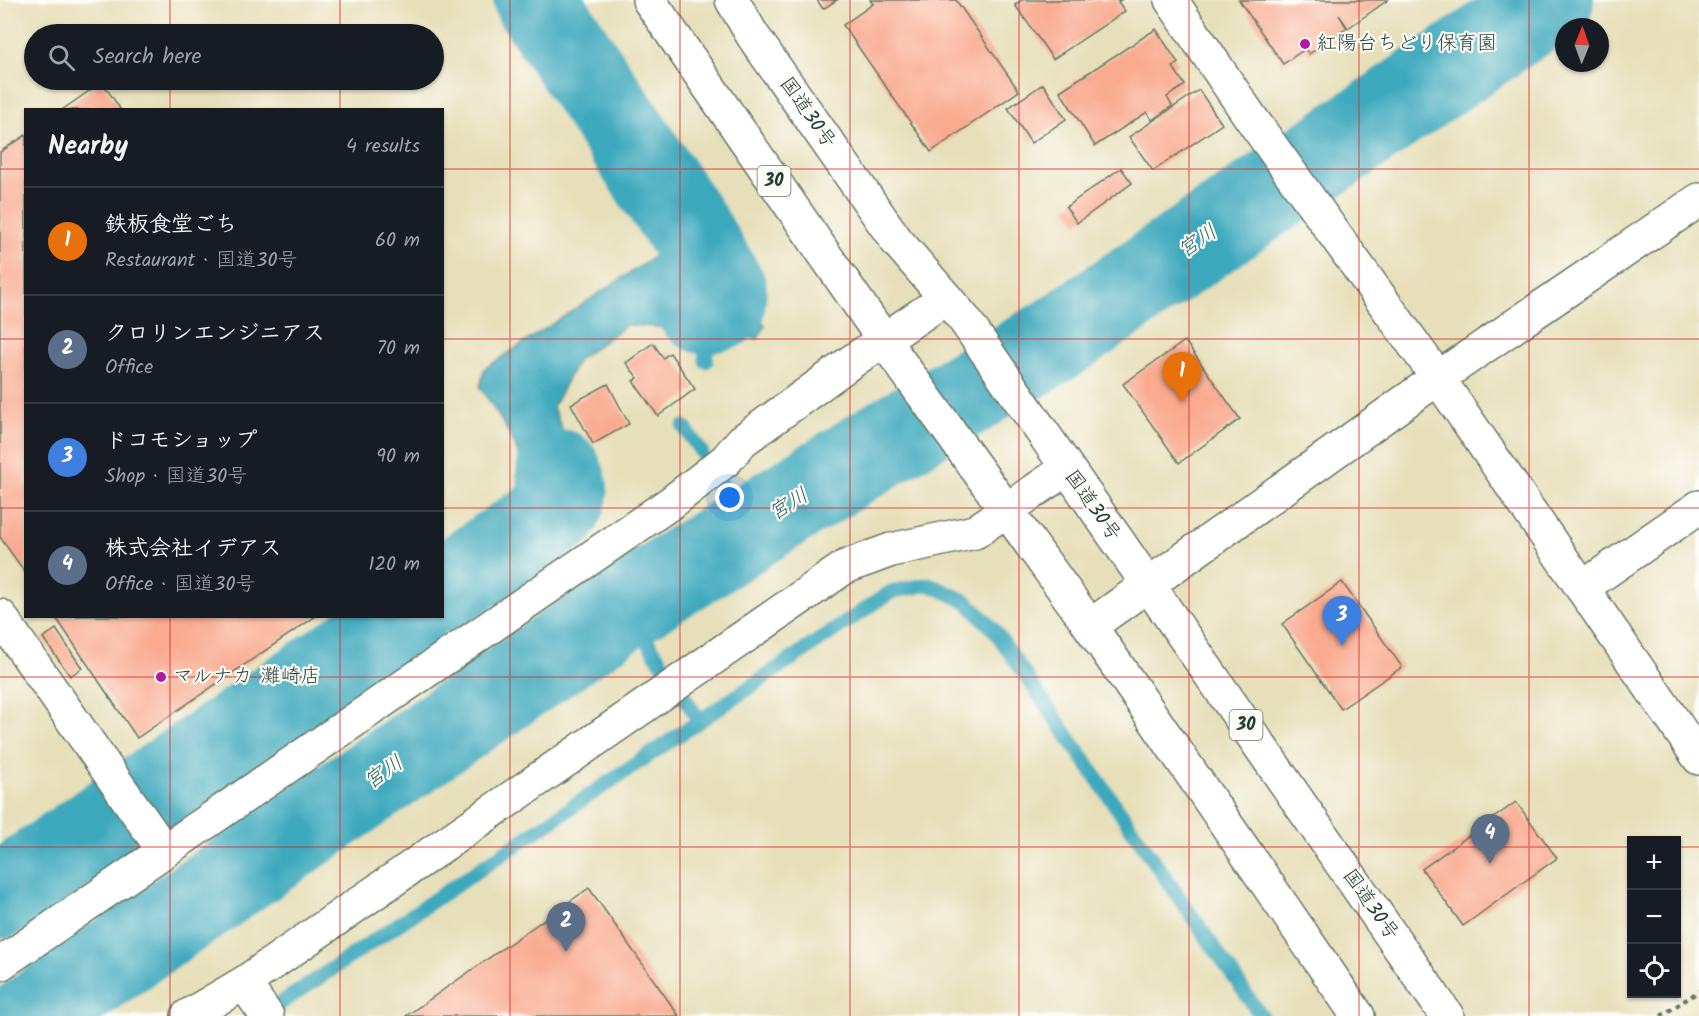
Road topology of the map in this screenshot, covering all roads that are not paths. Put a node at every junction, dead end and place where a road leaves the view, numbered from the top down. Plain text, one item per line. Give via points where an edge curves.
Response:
1 (650, 0) edge
2 (732, 0) edge
3 (1171, 0) edge
4 (1699, 200) edge
5 (955, 309) junction
6 (891, 351) junction
7 (1438, 378) junction
8 (1066, 469) junction
9 (1699, 507) edge
10 (1005, 511) junction
11 (1148, 584) junction
12 (1582, 588) junction
13 (0, 616) edge
14 (1090, 626) junction
15 (1699, 758) edge
16 (164, 851) junction
17 (0, 964) edge
18 (256, 1000) edge
19 (188, 1016) edge
20 (1358, 1016) edge
21 (1447, 1016) edge

1 - 6 main road, 30
2 - 5 main road, 国道30号 / 30 via 883,222
3 - 7 main road
4 - 7 main road
5 - 6 main road
5 - 8 main road, 国道30号 / 30
6 - 10 main road, 30
6 - 16 main road via 742,441 726,460 672,502
7 - 11 main road
7 - 12 main road
8 - 10 main road
8 - 11 main road, 国道30号 / 30
9 - 12 main road
10 - 14 main road, 30
10 - 18 main road via 975,532 891,550 845,567 659,695
11 - 14 main road
11 - 21 main road, 国道30号 / 30
12 - 15 main road
13 - 16 main road
14 - 20 main road, 30
16 - 17 main road
18 - 19 main road

